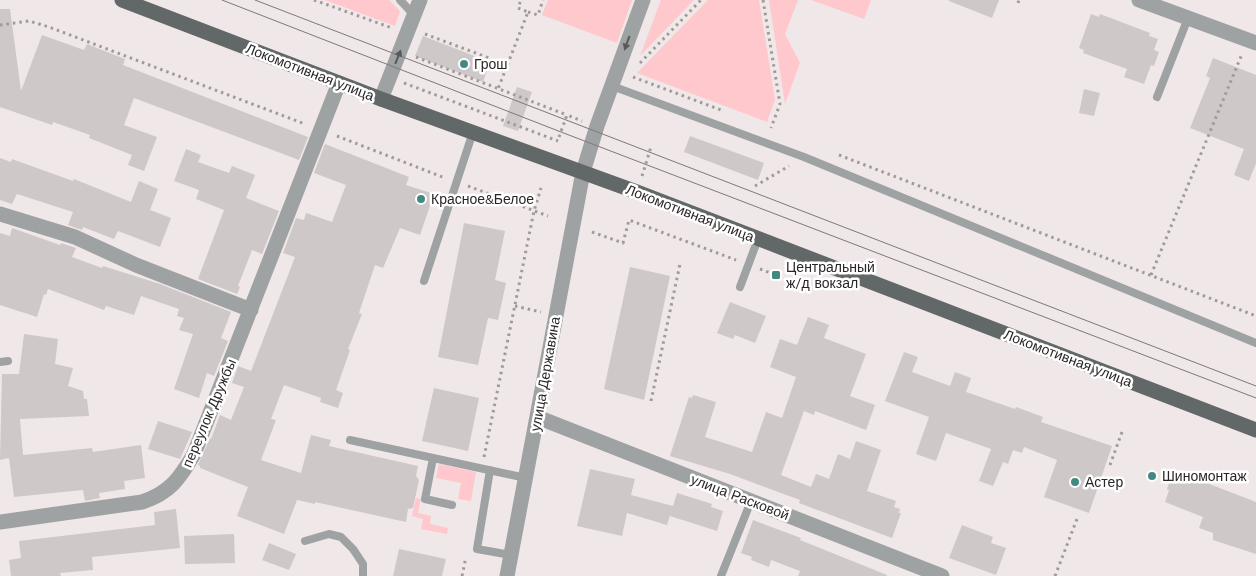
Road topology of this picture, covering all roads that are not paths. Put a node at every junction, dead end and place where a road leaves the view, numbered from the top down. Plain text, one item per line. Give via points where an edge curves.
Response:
1 (122, 0) edge
2 (400, 0) edge
3 (420, 0) edge
4 (642, 0) edge
5 (1139, 0) edge
6 (1188, 18) junction
7 (410, 26) junction
8 (1252, 41) edge
9 (339, 83) junction
10 (617, 88) junction
11 (1157, 97) dead end
12 (381, 99) junction
13 (473, 132) junction
14 (583, 172) junction
15 (0, 214) edge
16 (758, 239) junction
17 (424, 281) dead end
18 (740, 287) dead end
19 (251, 310) junction
20 (1256, 343) edge
21 (537, 417) junction
22 (1256, 430) edge
23 (350, 440) dead end
24 (434, 458) junction
25 (490, 470) junction
26 (526, 478) junction
27 (751, 501) junction
28 (452, 505) dead end
29 (0, 522) edge
30 (305, 541) dead end
31 (511, 555) junction
32 (363, 576) edge
33 (507, 576) edge
34 (721, 576) edge
35 (942, 576) edge

1 - 9 main road, Локомотивная улица
2 - 7 lane
3 - 7 street
4 -> 10 street, улица Державина
5 - 6 street
6 - 8 street
6 - 11 lane
12 -> 7 street
9 - 12 main road, Локомотивная улица
9 - 19 street, переулок Дружбы
10 - 14 street, улица Державина via 597,126
10 - 20 lane via 804,158
12 - 13 main road, Локомотивная улица
13 - 14 main road, Локомотивная улица
13 - 17 lane
14 - 16 main road, Локомотивная улица
14 - 21 street, улица Державина
15 - 19 street via 75,236
16 - 18 lane
16 - 22 main road, Локомотивная улица
19 - 29 street, переулок Дружбы via 194,454 181,477 169,489 142,502
21 - 26 street, улица Державина
21 - 27 street, улица Расковой
23 - 24 lane
24 - 25 lane
24 - 28 lane via 425,499
25 - 26 lane
25 - 31 lane via 477,549
26 - 31 street, улица Державина
27 - 34 lane
27 - 35 street, улица Расковой
30 - 32 lane via 329,534 341,538 354,548 363,564
31 - 33 street, улица Державина

